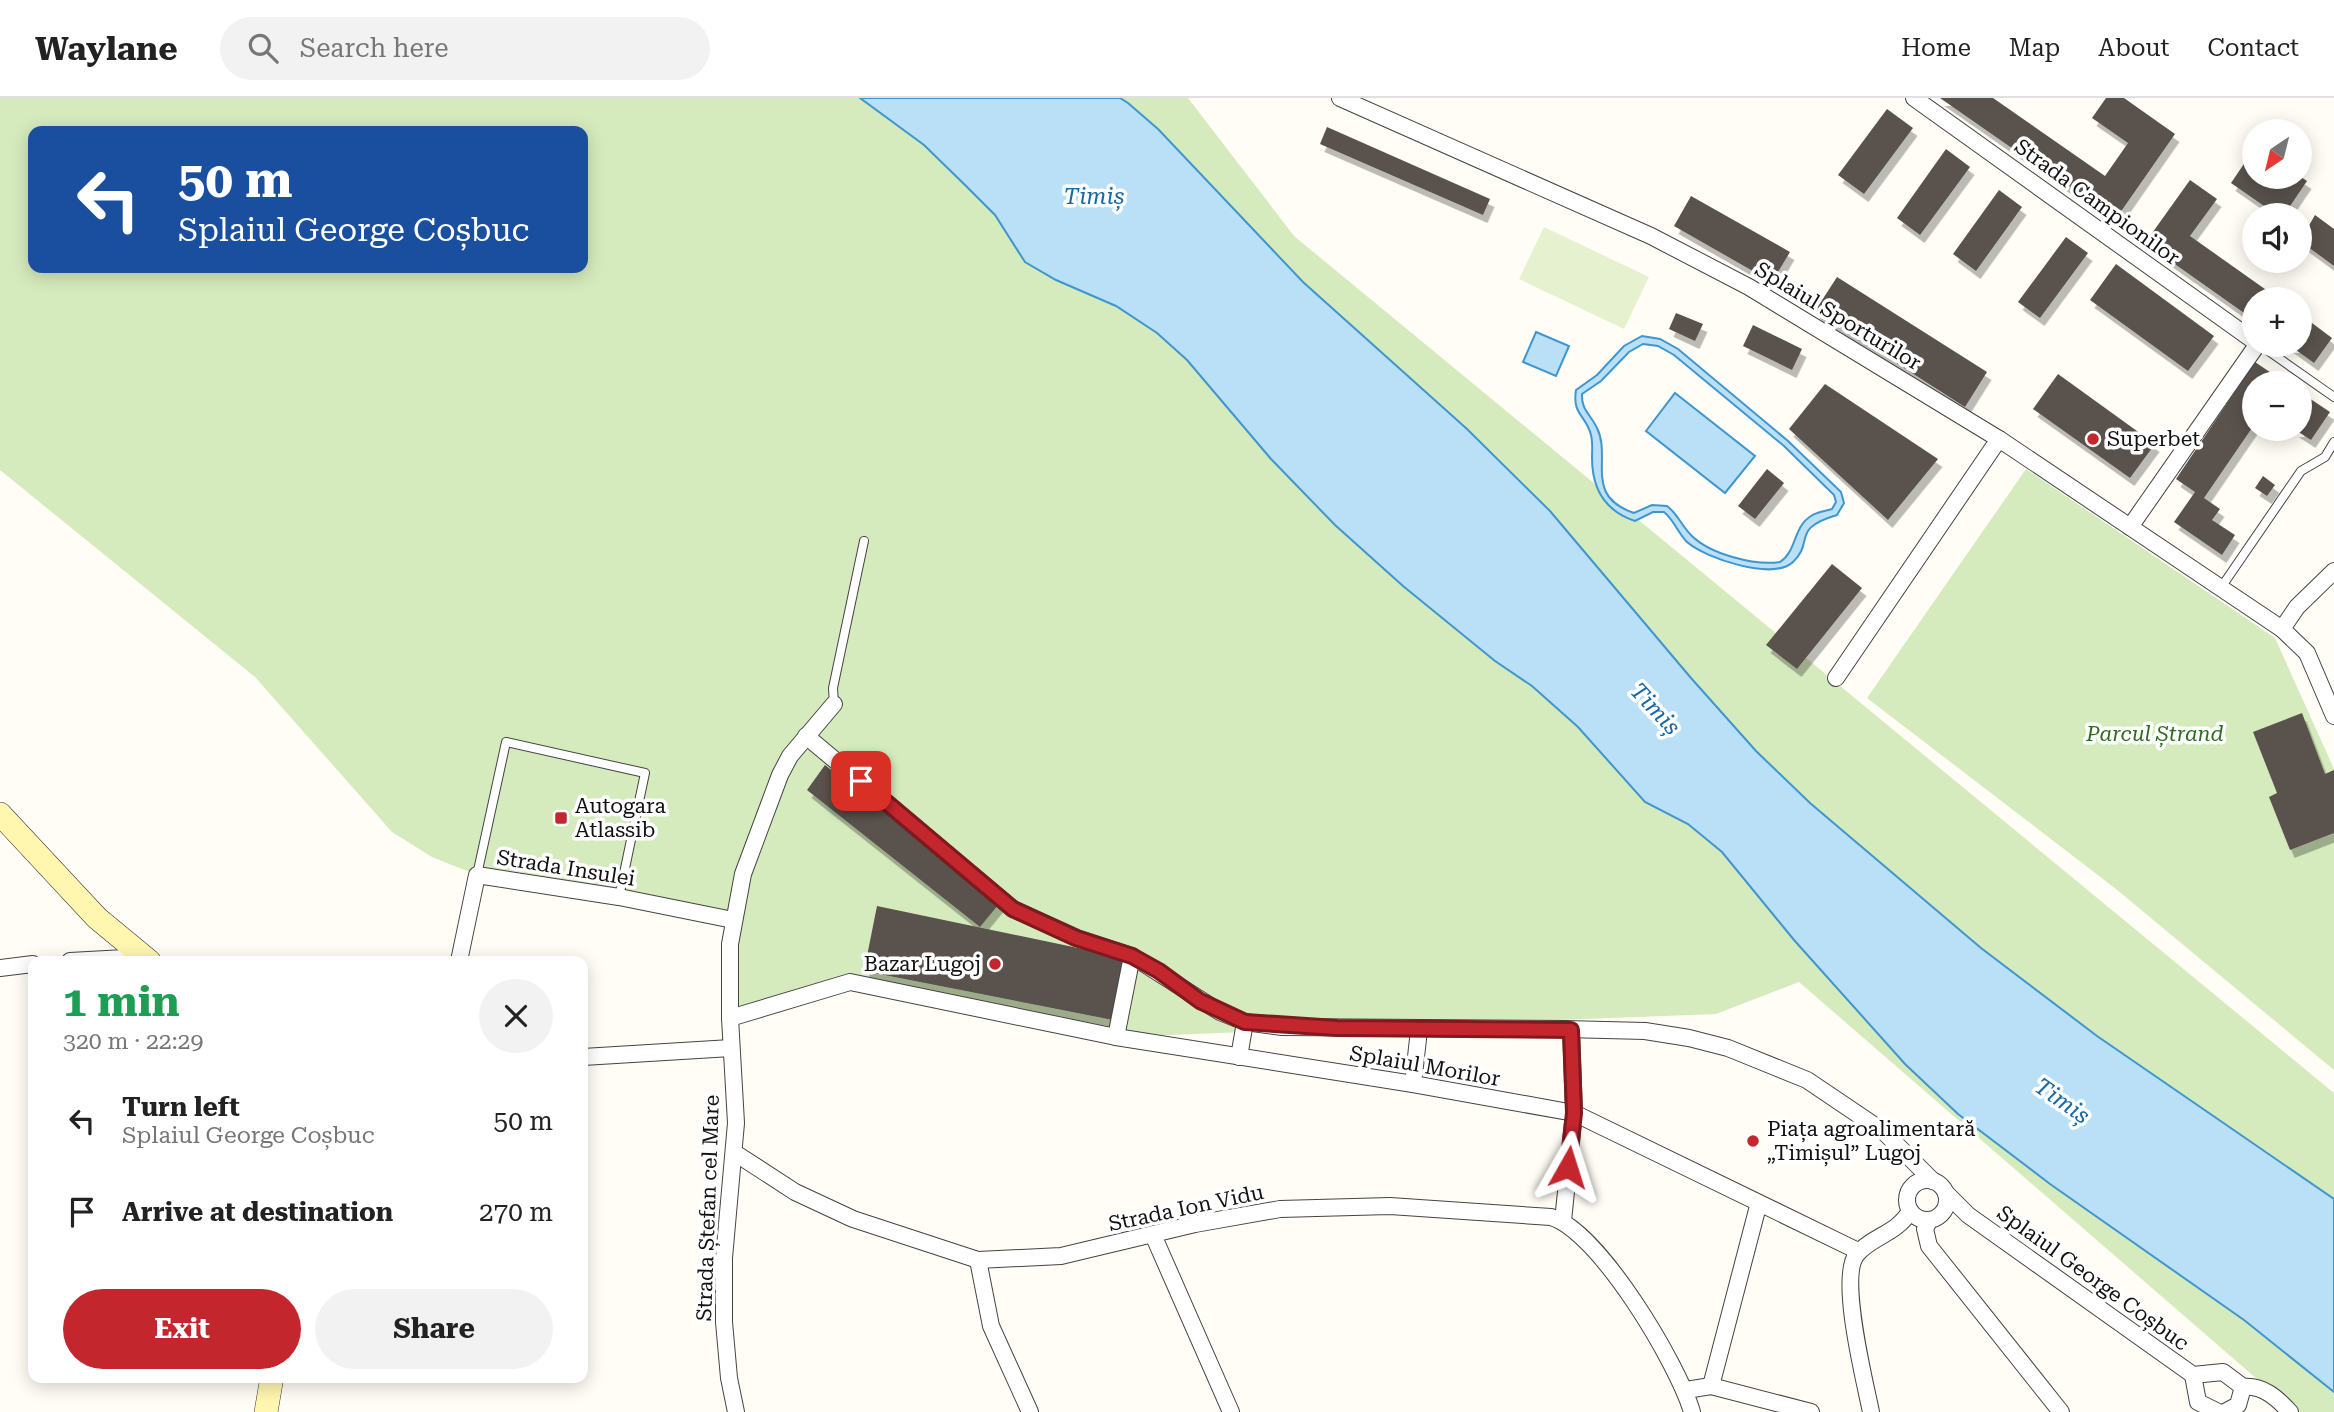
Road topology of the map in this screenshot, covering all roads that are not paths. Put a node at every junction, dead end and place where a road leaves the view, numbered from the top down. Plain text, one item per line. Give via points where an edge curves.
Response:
1 (1340, 98) edge
2 (1914, 98) edge
3 (2242, 332) edge
4 (2250, 357) edge
5 (2276, 357) edge
6 (2332, 396) edge
7 (1999, 439) junction
8 (2334, 442) edge
9 (2130, 527) junction
10 (864, 541) dead end
11 (2334, 571) edge
12 (2220, 589) junction
13 (2282, 629) junction
14 (1836, 678) dead end
15 (834, 704) joint
16 (2334, 716) edge
17 (806, 736) junction
18 (0, 814) edge
19 (477, 875) junction
20 (618, 897) junction
21 (733, 920) junction
22 (142, 956) edge
23 (459, 956) edge
24 (1132, 956) junction
25 (28, 965) edge
26 (0, 968) edge
27 (730, 1018) junction
28 (1245, 1022) junction
29 (1419, 1030) junction
30 (1571, 1030) junction
31 (1115, 1037) junction
32 (732, 1048) junction
33 (588, 1056) edge
34 (1239, 1057) junction
35 (1413, 1084) junction
36 (1574, 1113) junction
37 (735, 1153) junction
38 (1933, 1181) junction
39 (1946, 1193) junction
40 (1758, 1210) dead end
41 (1910, 1211) junction
42 (1968, 1215) junction
43 (1936, 1217) junction
44 (1563, 1221) junction
45 (1154, 1237) junction
46 (1858, 1251) junction
47 (978, 1260) junction
48 (2193, 1375) junction
49 (271, 1383) edge
50 (1711, 1386) junction
51 (2243, 1387) junction
52 (1686, 1390) junction
53 (266, 1412) edge
54 (736, 1412) edge
55 (1030, 1412) edge
56 (1231, 1412) edge
57 (1692, 1412) edge
58 (1811, 1412) edge
59 (1871, 1412) edge
60 (2061, 1412) edge
61 (2218, 1412) edge
62 (2225, 1412) edge
63 (2290, 1412) edge

1 - 7 street, Splaiul Sporturilor via 1676,248 1749,287
2 - 3 street, Strada Campionilor
4 - 9 street
5 - 6 lane
7 - 9 street, Splaiul Sporturilor
7 - 14 street
8 - 12 lane via 2325,457 2301,471
9 - 12 street, Splaiul Sporturilor
10 - 15 lane via 833,688
11 - 13 street via 2297,607
12 - 13 street, Splaiul Sporturilor
13 - 16 street, Splaiul Sporturilor via 2307,653
15 - 17 street, Strada Ștefan cel Mare
17 - 21 street, Strada Ștefan cel Mare via 780,775 763,817
17 - 24 street via 1013,909 1076,938
18 - 22 main road via 97,918
19 - 20 street, Strada Insulei
19 - 20 lane via 506,742 645,773
19 - 23 street, Strada Insulei
20 - 21 street, Strada Insulei
21 - 27 street, Strada Ștefan cel Mare
24 - 28 street via 1200,1001
24 - 31 street
25 - 26 street
27 - 31 street, Splaiul Morilor via 850,982
27 - 32 street, Strada Ștefan cel Mare
28 - 29 street
28 - 34 street
29 - 30 street
29 - 35 street
30 - 36 street
30 - 38 street via 1645,1031 1689,1038 1765,1062 1807,1080 1858,1113 1902,1148
31 - 34 street, Splaiul Morilor
32 - 33 street
32 - 37 street, Strada Ștefan cel Mare
34 - 35 street, Splaiul Morilor
35 - 36 street, Splaiul Morilor
36 - 44 street
36 - 46 street, Splaiul Morilor
37 - 47 street, Strada Ion Vidu via 795,1192 853,1219
37 - 54 street, Strada Ștefan cel Mare via 725,1244 724,1322
38 - 39 street
38 - 41 street via 1910,1189
39 - 42 street, Splaiul George Coșbuc
39 - 43 street via 1947,1200
40 - 50 street
41 - 43 street via 1916,1217
41 - 46 street via 1892,1232
42 - 43 street, Splaiul George Coșbuc
42 - 48 street, Splaiul George Coșbuc
43 - 60 street via 1925,1229 1929,1246
44 - 45 street, Strada Ion Vidu via 1390,1206 1325,1207 1238,1215
44 - 52 street via 1640,1308
45 - 47 street, Strada Ion Vidu via 1062,1256
45 - 56 street
46 - 59 street via 1849,1273
47 - 55 street via 991,1326
48 - 51 street, Splaiul George Coșbuc via 2223,1372
48 - 61 street, Splaiul George Coșbuc via 2198,1402
49 - 53 main road
50 - 52 street
50 - 58 street
51 - 62 street via 2238,1405
51 - 63 street, Splaiul George Coșbuc via 2255,1386
52 - 57 street

